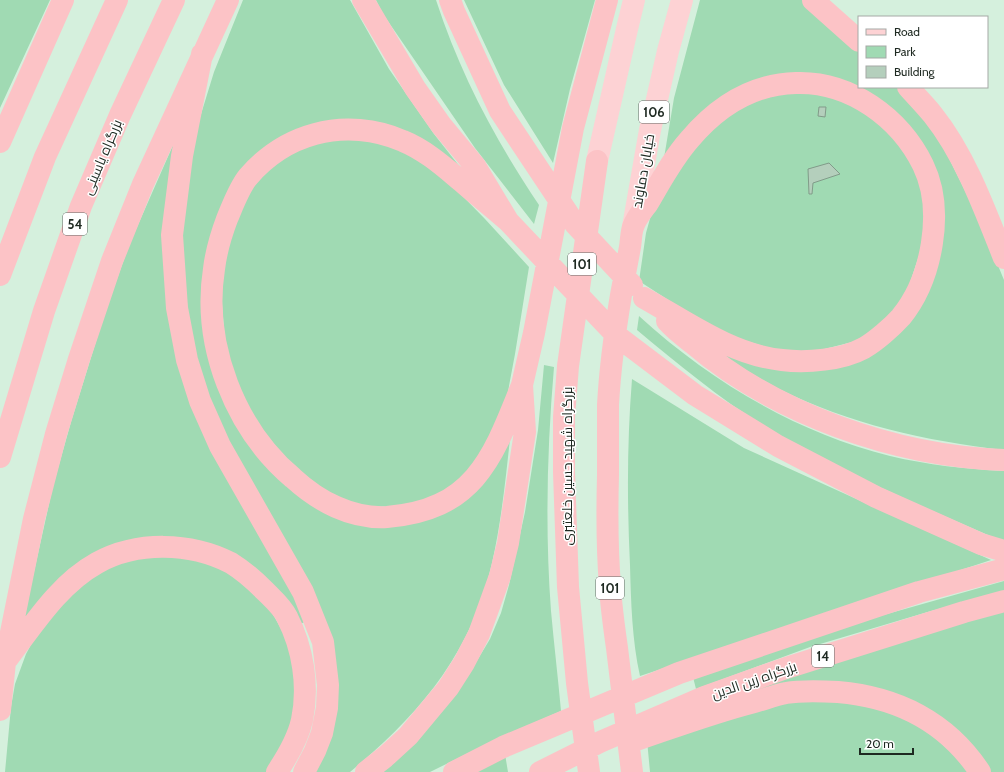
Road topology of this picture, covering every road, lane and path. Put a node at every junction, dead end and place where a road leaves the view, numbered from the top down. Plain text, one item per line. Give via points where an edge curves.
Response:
1 (63, 0) edge
2 (117, 0) edge
3 (174, 0) edge
4 (228, 0) edge
5 (363, 0) edge
6 (450, 0) edge
7 (607, 0) edge
8 (634, 0) edge
9 (682, 0) edge
10 (813, 0) edge
11 (858, 40) edge
12 (202, 54) junction
13 (909, 88) edge
14 (0, 142) edge
15 (597, 161) joint
16 (508, 221) junction
17 (633, 227) junction
18 (1004, 258) edge
19 (0, 275) edge
20 (644, 298) junction
21 (522, 385) junction
22 (0, 457) edge
23 (1004, 460) edge
24 (1004, 551) edge
25 (1004, 569) edge
26 (1004, 601) edge
27 (5, 662) junction
28 (0, 710) edge
29 (685, 714) junction
30 (277, 772) edge
31 (304, 772) edge
32 (366, 772) edge
33 (454, 772) edge
34 (540, 772) edge
35 (589, 772) edge
36 (632, 772) edge
37 (980, 772) edge

1 - 14 highway
2 - 19 highway via 45,157
3 - 22 highway, بزرگراه یاسینی / 54 via 120,115 82,206 44,311
4 - 12 highway
5 - 16 highway via 415,88 475,166
6 - 20 highway via 500,111 574,224
7 - 21 highway via 572,128
8 - 15 main road
9 - 17 main road, خیابان دماوند / 106 via 650,130
10 - 11 highway
12 - 27 highway via 143,184 112,261 79,359 34,520
12 - 31 highway via 182,156 172,235 177,308 187,360 200,401 220,446 303,592 323,642 328,685 327,708 322,733
13 - 18 highway via 933,116 954,147
15 - 35 highway, بزرگراه شهید حسین خلعتبری / 101 via 568,366 564,417 568,587
16 - 21 highway via 436,160 404,141 384,133 363,130 321,132 303,137 267,158 247,178 236,197 219,241 213,270 212,325 224,373 240,413 273,459 306,490 323,501 342,510 364,515 384,517 414,514 447,501 470,484 488,462 503,433
16 - 24 highway via 617,336 695,395 778,446 876,497 981,544
17 - 20 highway via 678,152 716,112 751,91 798,82 824,85 851,94 883,114 898,128 912,147 924,167 932,194 934,226 924,273 901,317 876,340 862,348 822,360 767,358 718,340
17 - 36 highway, 101 via 614,334 608,403 610,588
20 - 23 highway via 671,326 731,374 805,412 876,440 933,453
21 - 32 highway via 525,432 509,536 498,582 479,634 444,693 408,736
25 - 33 highway, 14 via 918,592 679,673 503,747
26 - 29 highway, بزرگراه زین الدین / 14 via 786,668 704,697
27 - 28 highway
27 - 30 highway via 62,591 97,563 136,549 157,547 183,548 223,560 252,578 287,616 303,666 305,696 301,721 291,748
29 - 34 highway via 635,741 600,742
29 - 37 highway via 730,708 786,693 823,691 859,694 886,701 924,717 954,741

